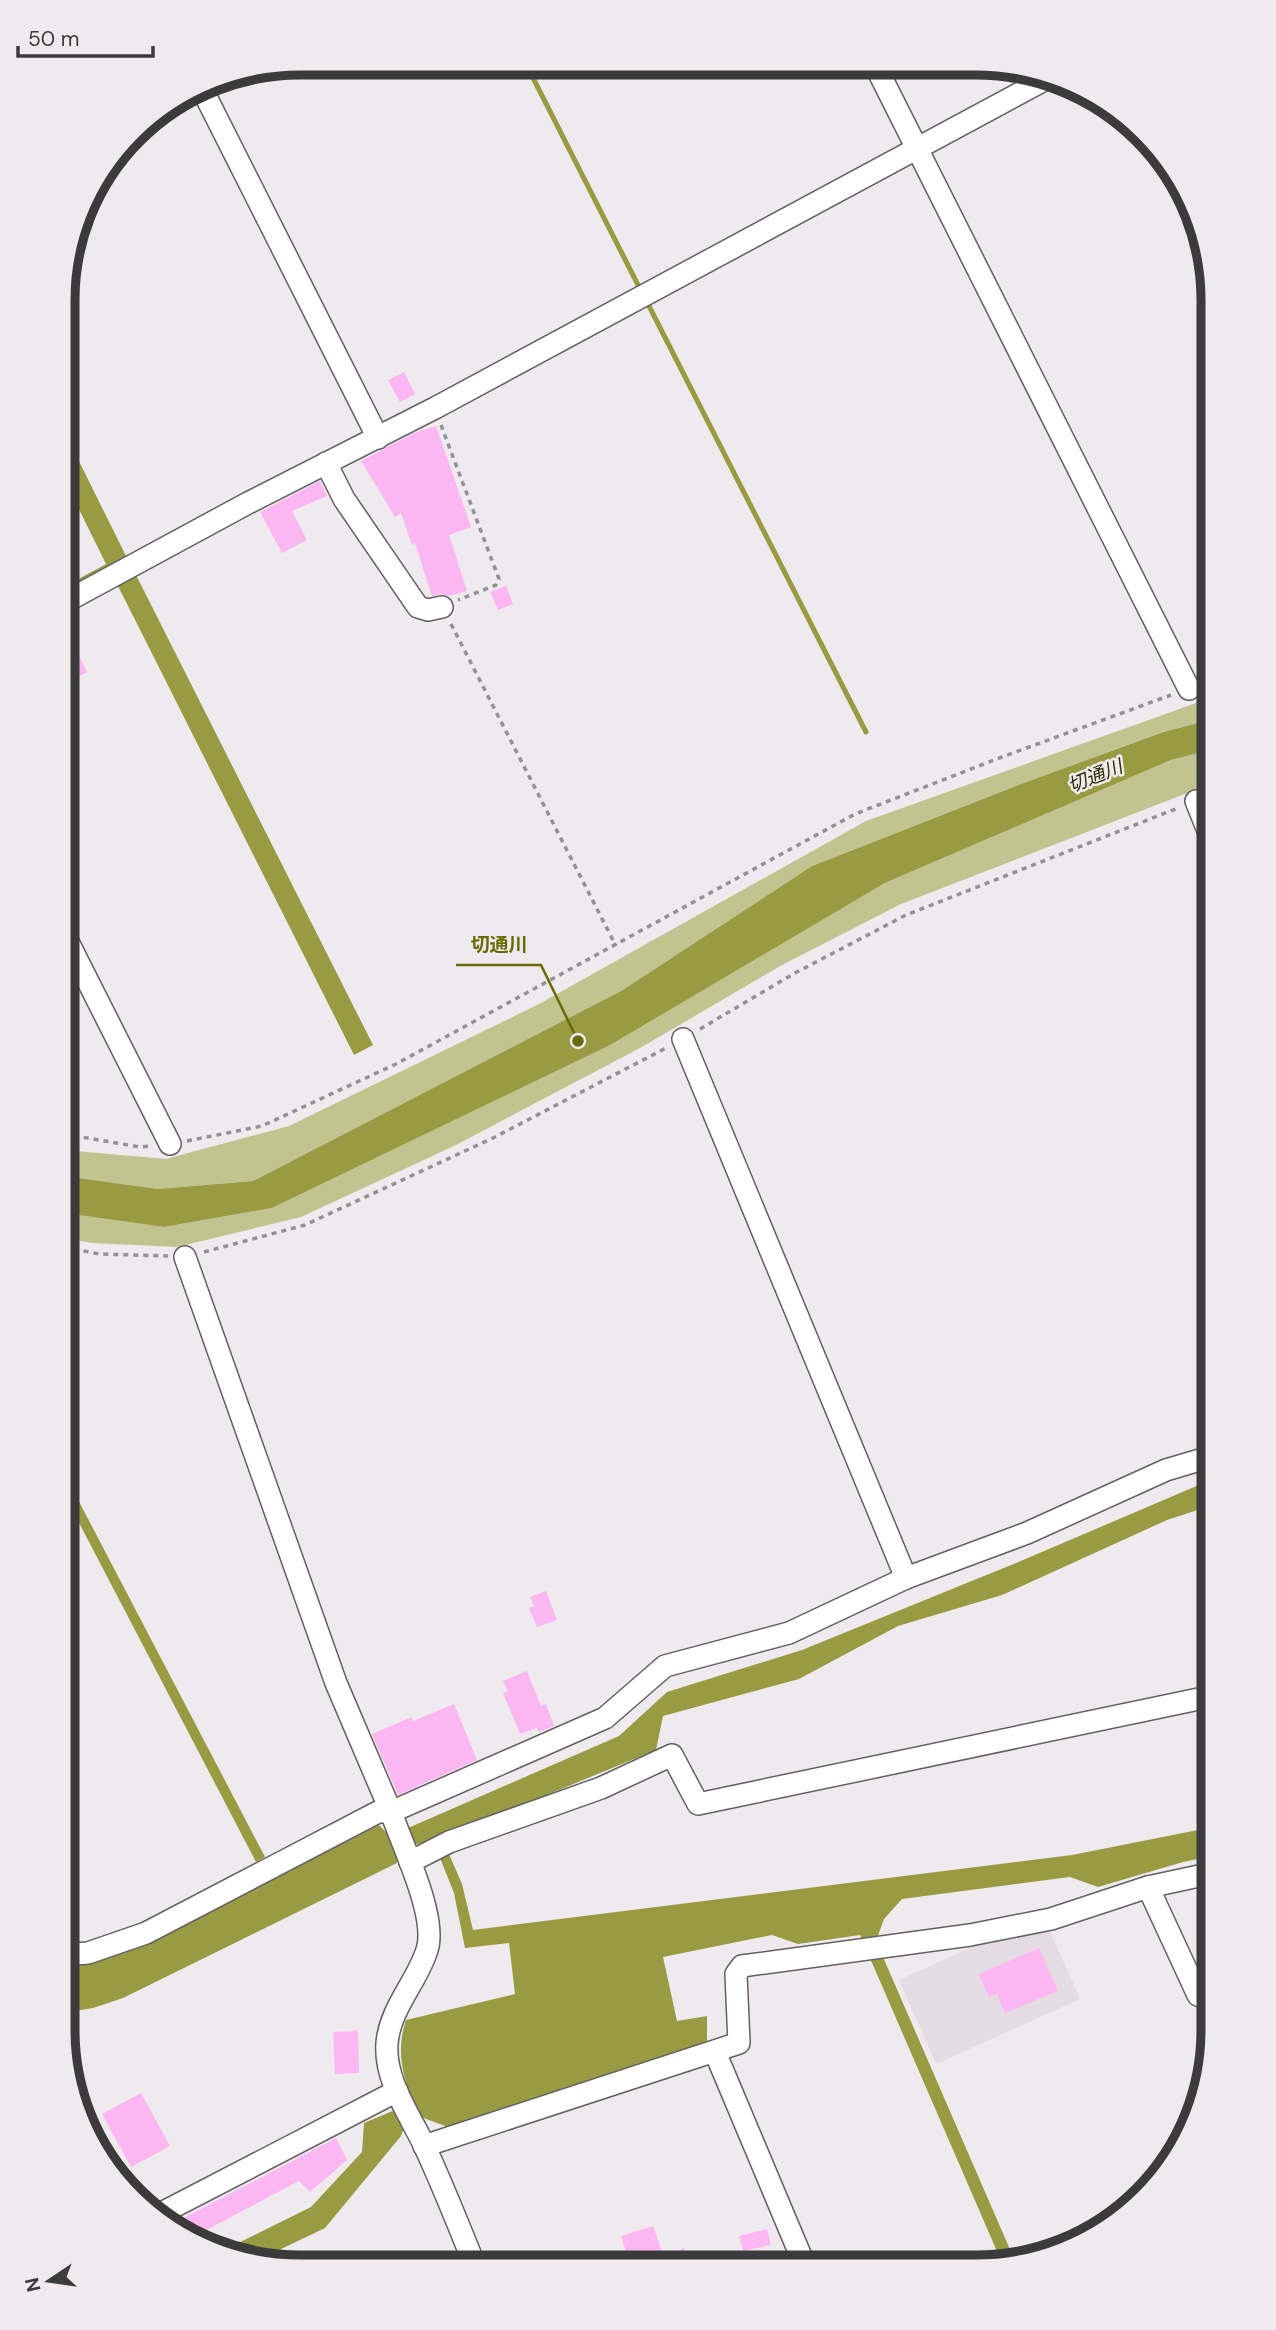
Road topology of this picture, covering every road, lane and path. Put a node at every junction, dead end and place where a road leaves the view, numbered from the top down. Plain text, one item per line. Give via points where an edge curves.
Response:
1 (881, 75) edge
2 (1037, 84) edge
3 (206, 96) edge
4 (917, 149) junction
5 (435, 408) junction
6 (378, 438) junction
7 (326, 463) junction
8 (75, 597) edge
9 (442, 607) junction
10 (1189, 689) joint
11 (1196, 801) joint
12 (1201, 813) edge
13 (616, 946) junction
14 (75, 956) edge
15 (683, 1039) junction
16 (75, 1137) edge
17 (170, 1144) junction
18 (75, 1249) edge
19 (185, 1257) junction
20 (1200, 1461) edge
21 (906, 1578) junction
22 (1200, 1699) edge
23 (394, 1820) junction
24 (408, 1856) junction
25 (1200, 1876) edge
26 (1148, 1887) junction
27 (75, 1954) edge
28 (1200, 1996) edge
29 (715, 2052) junction
30 (399, 2096) junction
31 (419, 2137) junction
32 (167, 2211) edge
33 (470, 2255) edge
34 (800, 2255) edge

1 - 4 street
2 - 4 street
3 - 6 street
4 - 5 street
4 - 10 street
5 - 6 street
5 - 9 path via 499,579 496,585
6 - 7 street
7 - 8 street
7 - 9 street via 344,499 418,607
9 - 13 path
10 - 13 path via 855,814
11 - 12 street
11 - 15 path via 906,915
13 - 17 path via 396,1064 262,1126
14 - 17 street
15 - 19 path via 493,1138 305,1225
15 - 21 street
16 - 17 path via 141,1147
18 - 19 path
19 - 23 street via 336,1683
20 - 21 street
21 - 23 street via 789,1633 665,1666 606,1718
22 - 24 street via 698,1804 672,1755 601,1788
23 - 24 street
23 - 27 street via 378,1812 146,1933
24 - 30 street via 430,1926 428,1949 393,2019 387,2043
25 - 26 street
26 - 28 street
26 - 29 street via 1051,1919 970,1935 742,1966 736,1974 739,2043
29 - 31 street
29 - 34 street
30 - 31 street
30 - 32 street
31 - 33 street

